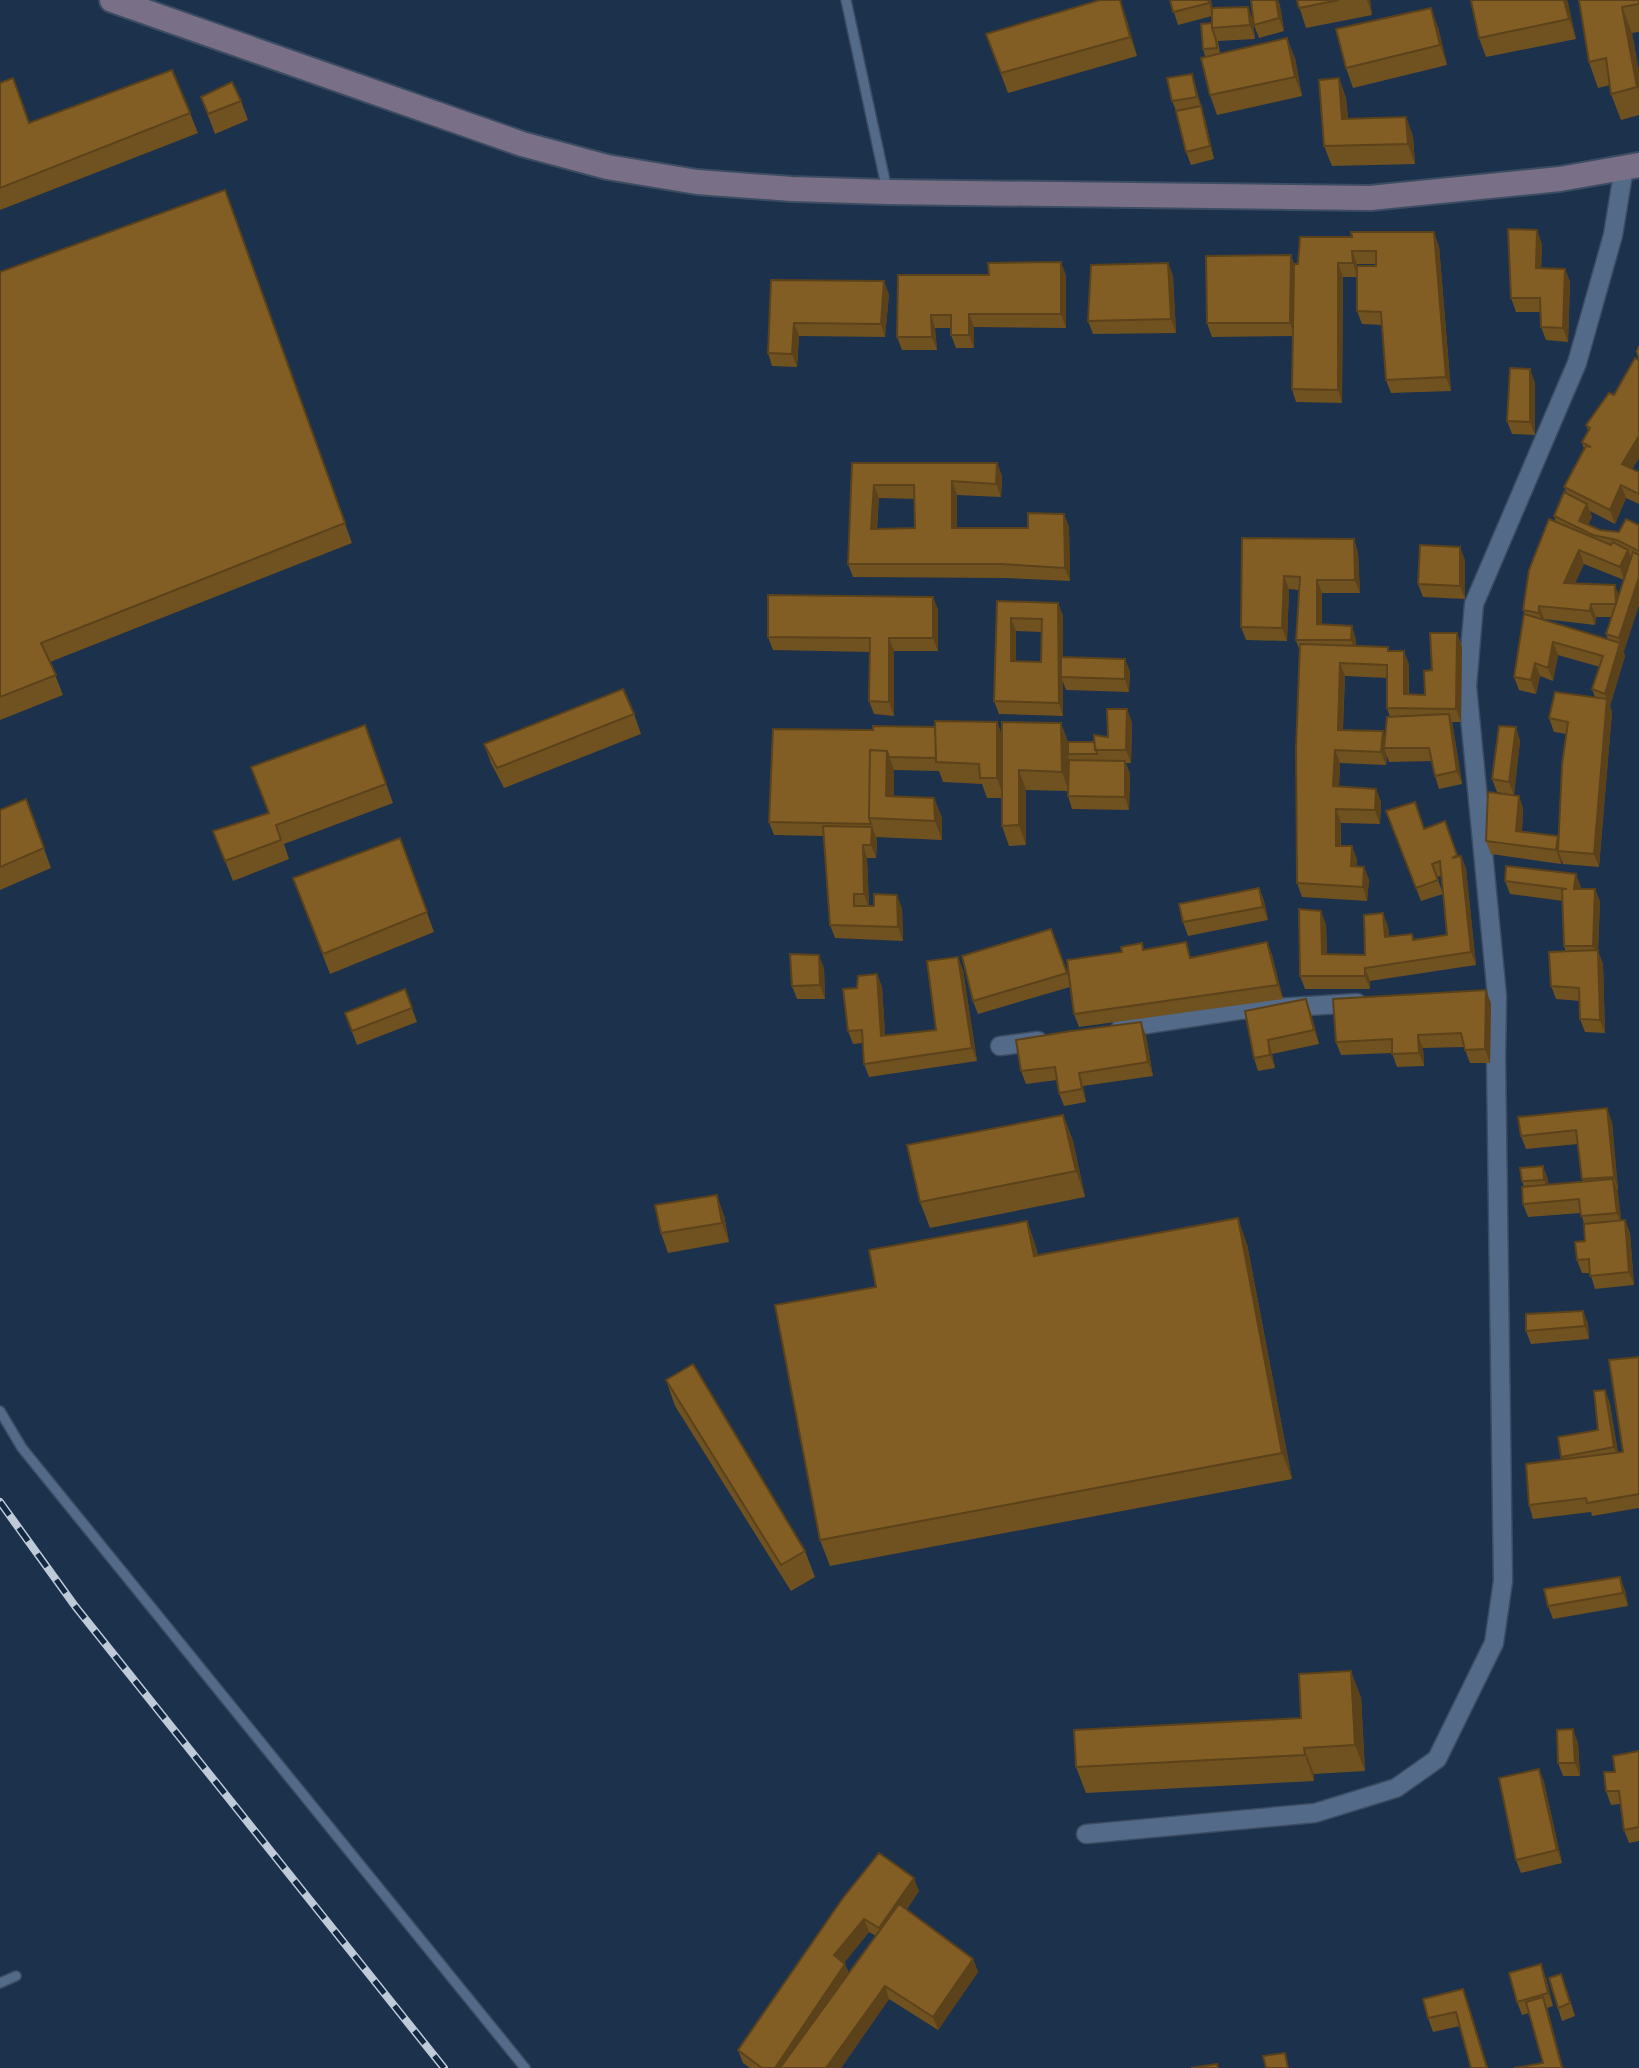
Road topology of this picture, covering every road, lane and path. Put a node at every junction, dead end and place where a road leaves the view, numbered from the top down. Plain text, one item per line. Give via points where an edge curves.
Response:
1 (112, 0) edge
2 (846, 0) edge
3 (1631, 167) edge
4 (887, 192) junction
5 (1375, 1003) edge
6 (1106, 1030) edge
7 (1053, 1038) edge
8 (1000, 1046) dead end
9 (0, 1411) edge
10 (1086, 1834) dead end
11 (16, 1976) dead end
12 (0, 1983) edge
13 (524, 2068) edge

1 - 4 main road via 522,144 607,167 697,182
2 - 4 lane
3 - 4 main road via 1370,198
3 - 10 street via 1577,363 1474,604 1467,686 1496,1058 1503,1581 1494,1643 1437,1759 1396,1788 1315,1813
5 - 6 street via 1239,1010
7 - 8 street
9 - 13 lane via 22,1448
11 - 12 lane

